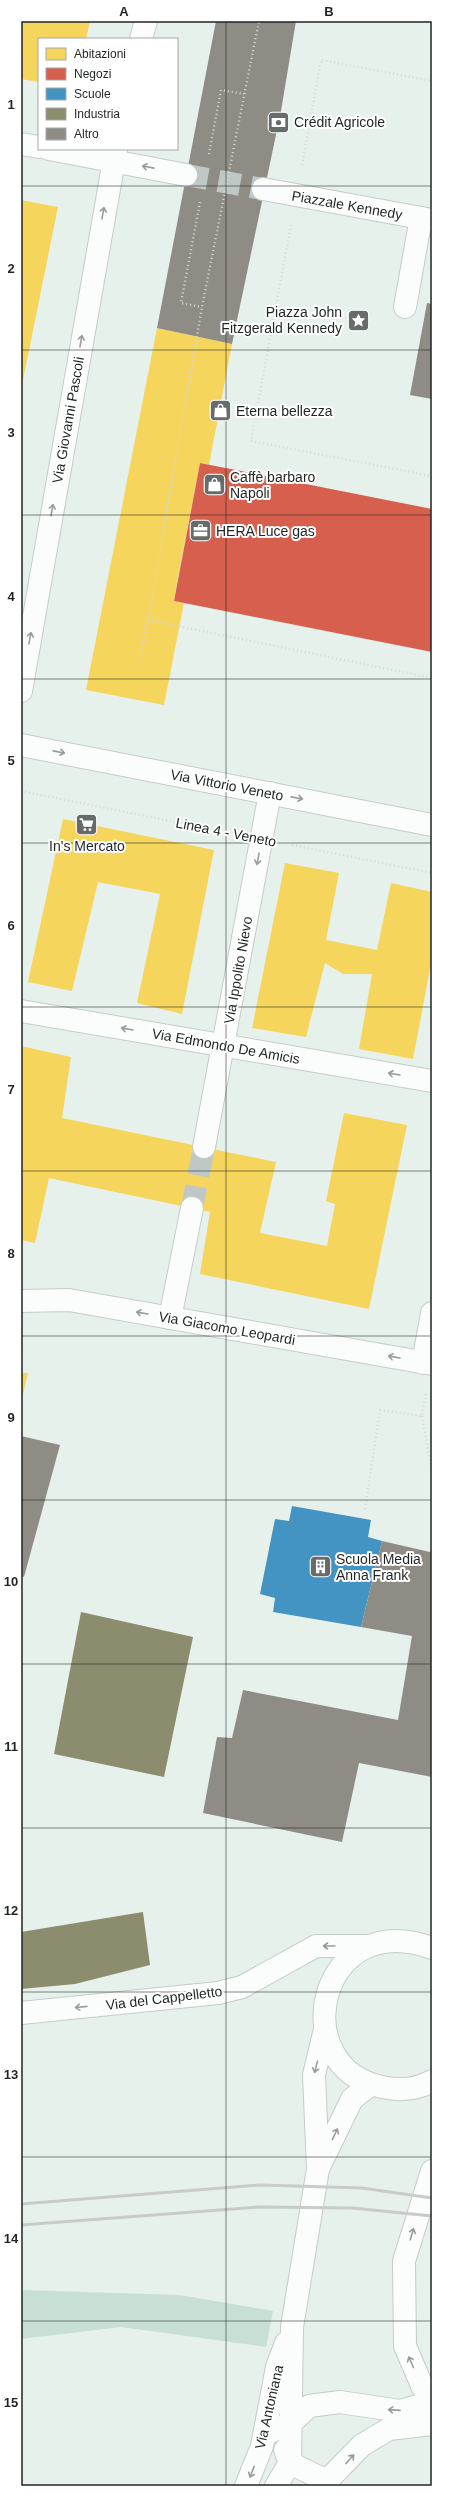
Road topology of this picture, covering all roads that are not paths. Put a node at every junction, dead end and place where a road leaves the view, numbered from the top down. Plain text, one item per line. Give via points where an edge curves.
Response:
1 (146, 21) edge
2 (142, 38) edge
3 (21, 144) edge
4 (38, 147) edge
5 (62, 150) edge
6 (114, 154) edge
7 (186, 175) tunnel mouth
8 (263, 189) tunnel mouth
9 (427, 219) edge
10 (405, 307) dead end
11 (21, 691) edge
12 (21, 745) edge
13 (270, 793) junction
14 (432, 825) edge
15 (21, 1011) edge
16 (224, 1046) junction
17 (432, 1081) edge
18 (204, 1147) tunnel mouth
19 (192, 1208) tunnel mouth
20 (21, 1301) edge
21 (432, 1313) edge
22 (170, 1318) junction
23 (428, 1364) edge
24 (368, 1946) junction
25 (432, 1948) edge
26 (21, 2013) edge
27 (325, 2029) junction
28 (432, 2081) edge
29 (370, 2085) junction
30 (318, 2169) junction
31 (432, 2171) edge
32 (292, 2327) junction
33 (432, 2393) edge
34 (432, 2402) edge
35 (432, 2424) edge
36 (279, 2428) junction
37 (290, 2463) junction
38 (324, 2484) edge
39 (246, 2486) edge
40 (276, 2486) edge

1 - 2 street
3 - 4 street
5 - 6 street
7 -> 6 street
11 -> 6 street, Via Giovanni Pascoli
8 - 9 street, Piazzale Kennedy
9 - 10 street
12 -> 13 street, Via Vittorio Veneto
13 -> 14 street, Via Vittorio Veneto
13 -> 16 street, Via Ippolito Nievo
16 -> 15 street, Via Edmondo De Amicis
17 -> 16 street, Via Edmondo De Amicis
16 - 18 street, Via Ippolito Nievo
19 - 22 street
22 -> 20 street, Via Giacomo Leopardi via 69,1300
21 - 23 street
23 -> 22 street, Via Giacomo Leopardi
24 - 25 street via 390,1940 413,1941
24 -> 26 street, Via del Cappelletto via 316,1946 242,1987 218,1993
24 - 27 street via 347,1960 332,1980 324,2004
27 - 29 street via 334,2053 349,2072
27 -> 30 street, Via Antoniana via 314,2075
28 - 29 street via 421,2087 396,2090
30 -> 29 street, Via Antoniana via 352,2099
30 - 32 street, Via Antoniana
33 -> 31 street via 423,2388 405,2346 404,2261
32 - 36 street, Via Antoniana
32 - 36 street, Via Antoniana via 277,2367
34 -> 36 street via 400,2411 340,2402 309,2406
38 -> 35 street via 362,2445 389,2429
36 - 37 street, Via Antoniana
36 -> 39 street, Via Antoniana
37 - 38 street
37 - 40 street, Via Antoniana

